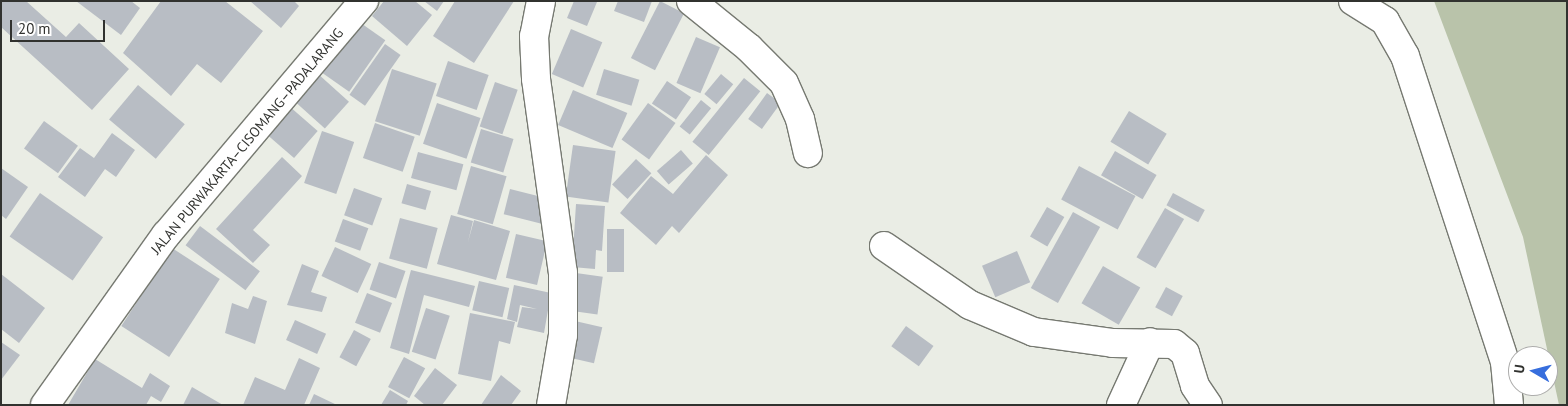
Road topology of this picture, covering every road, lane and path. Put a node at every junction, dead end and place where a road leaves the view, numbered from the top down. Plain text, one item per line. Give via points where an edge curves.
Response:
1 (364, 1) edge
2 (541, 1) edge
3 (691, 1) edge
4 (1353, 1) edge
5 (808, 154) dead end
6 (884, 246) dead end
7 (1150, 342) junction
8 (45, 405) edge
9 (551, 405) edge
10 (1121, 405) edge
11 (1208, 405) edge
12 (1509, 405) edge

1 - 8 main road, JALAN PURWAKARTA–CISOMANG–PADALARANG via 166,235
2 - 9 main road via 534,36 536,79 564,273 563,335
3 - 5 main road via 749,48 784,83 800,119
4 - 12 main road via 1385,21 1405,56 1505,362
6 - 7 main road via 970,306 1034,332 1076,339
7 - 10 main road
7 - 11 main road via 1174,344 1181,348 1190,364 1195,386

